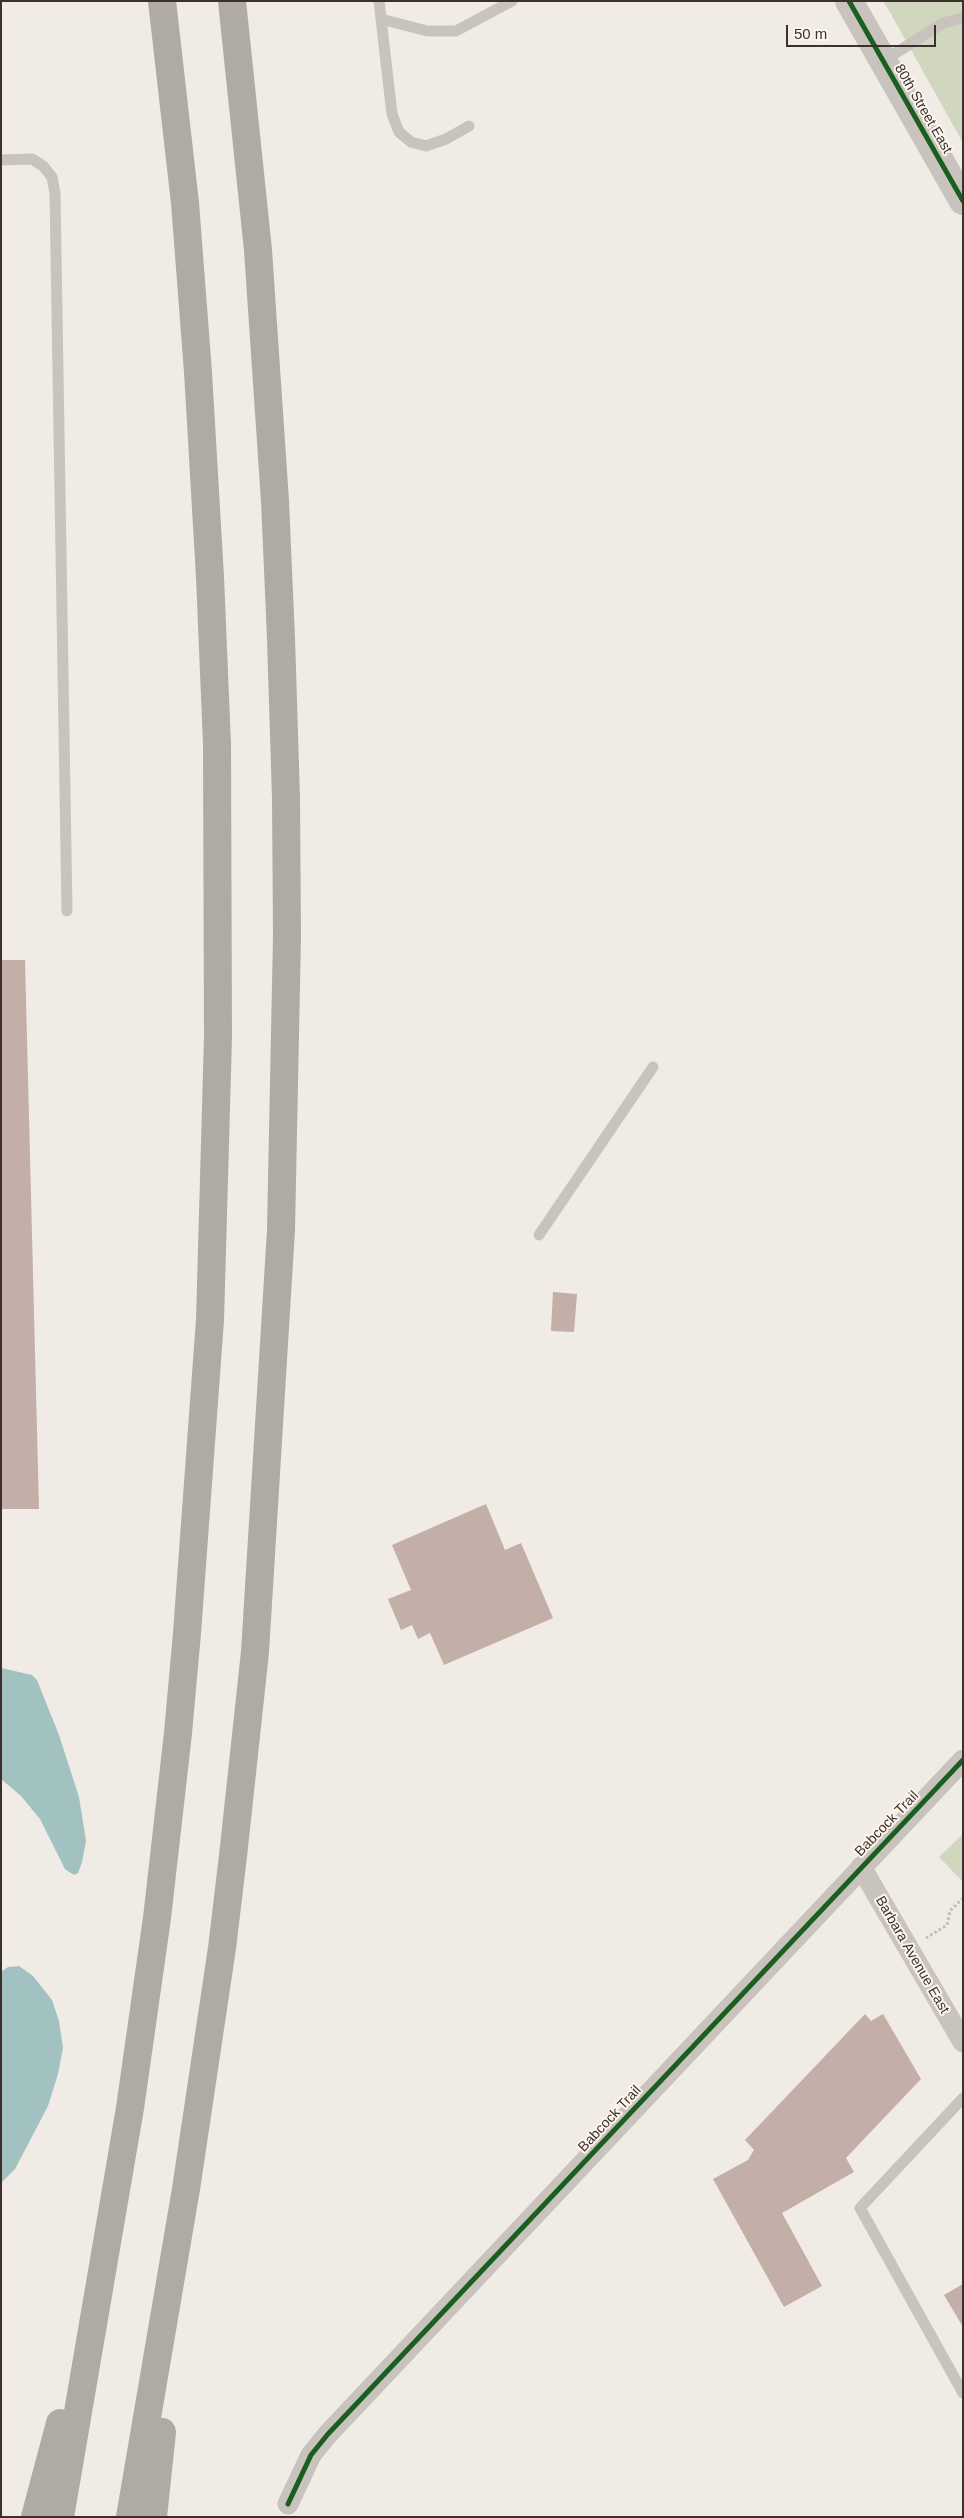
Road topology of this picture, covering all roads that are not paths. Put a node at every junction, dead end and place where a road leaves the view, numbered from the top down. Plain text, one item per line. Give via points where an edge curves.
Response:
1 (162, 1) edge
2 (232, 1) edge
3 (379, 1) edge
4 (512, 1) edge
5 (849, 1) edge
6 (381, 18) junction
7 (963, 18) edge
8 (883, 61) junction
9 (468, 126) dead end
10 (1, 160) edge
11 (963, 201) edge
12 (67, 911) dead end
13 (653, 1067) dead end
14 (539, 1235) dead end
15 (963, 1760) edge
16 (861, 1867) junction
17 (963, 2042) edge
18 (963, 2098) edge
19 (119, 2176) junction
20 (186, 2189) junction
21 (963, 2393) edge
22 (288, 2504) dead end
23 (35, 2517) edge
24 (60, 2517) edge
25 (130, 2517) edge
26 (153, 2517) edge

1 - 19 highway via 185,202 210,577 217,763 218,1037 210,1320 187,1633 157,1918
2 - 20 highway via 258,250 275,501 286,798 286,1084 274,1371 255,1652 222,1948
3 - 6 lane
4 - 6 lane via 456,31 427,31
5 - 8 street, 80th Street East
6 - 9 lane via 392,114 399,132 411,142 426,146
7 - 8 lane via 944,23
8 - 11 street, 80th Street East
10 - 12 lane via 32,160 43,166 52,177 55,192
13 - 14 lane
15 - 16 street, Babcock Trail
16 - 17 street, Barbara Avenue East
16 - 22 street, Babcock Trail via 328,2434 311,2455
18 - 21 lane via 860,2208
19 - 23 highway via 77,2360
19 - 24 highway
20 - 25 highway
20 - 26 highway

